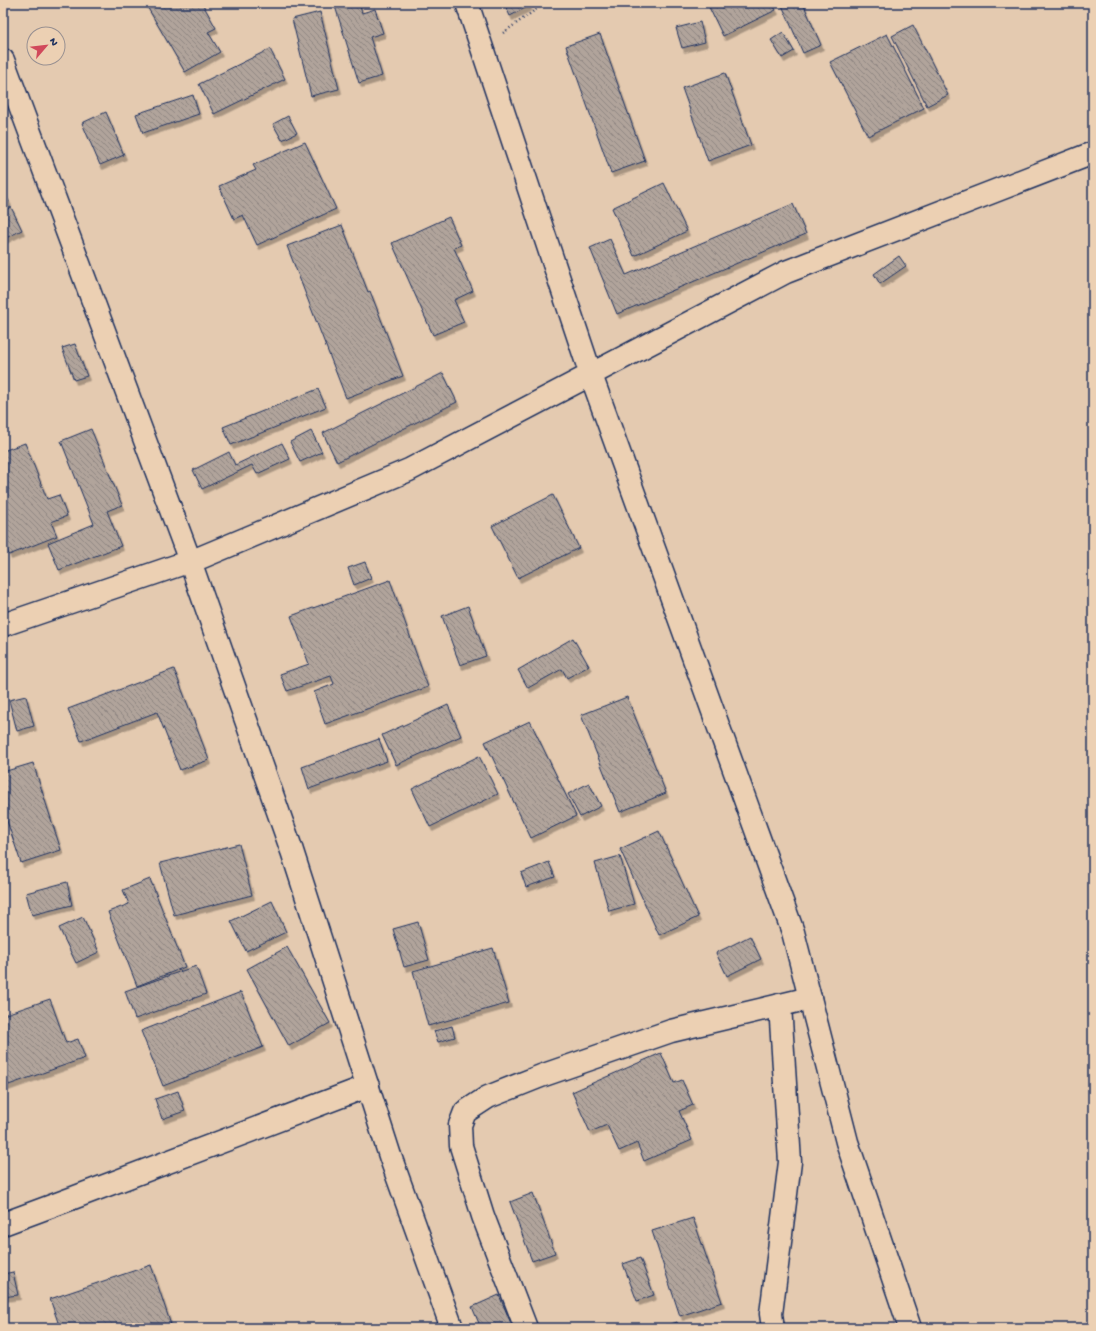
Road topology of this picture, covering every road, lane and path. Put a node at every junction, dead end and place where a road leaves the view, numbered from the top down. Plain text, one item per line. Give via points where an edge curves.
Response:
1 (468, 3) edge
2 (546, 3) edge
3 (483, 47) junction
4 (3, 60) edge
5 (1093, 153) edge
6 (592, 375) junction
7 (190, 560) junction
8 (3, 625) edge
9 (810, 998) junction
10 (780, 1005) junction
11 (368, 1086) junction
12 (3, 1224) edge
13 (452, 1328) edge
14 (526, 1328) edge
15 (773, 1328) edge
16 (910, 1328) edge

1 - 3 street
2 - 3 path
3 - 6 street
4 - 7 street
5 - 6 street via 786,272
6 - 7 street via 409,470
6 - 9 street via 793,932
7 - 8 street
7 - 11 street via 292,851
9 - 10 street
9 - 16 street via 847,1142
10 - 14 street via 671,1031 541,1076 488,1097 465,1112 460,1125 461,1146 483,1216
10 - 15 street via 790,1162 771,1314
11 - 12 street
11 - 13 street via 390,1156

